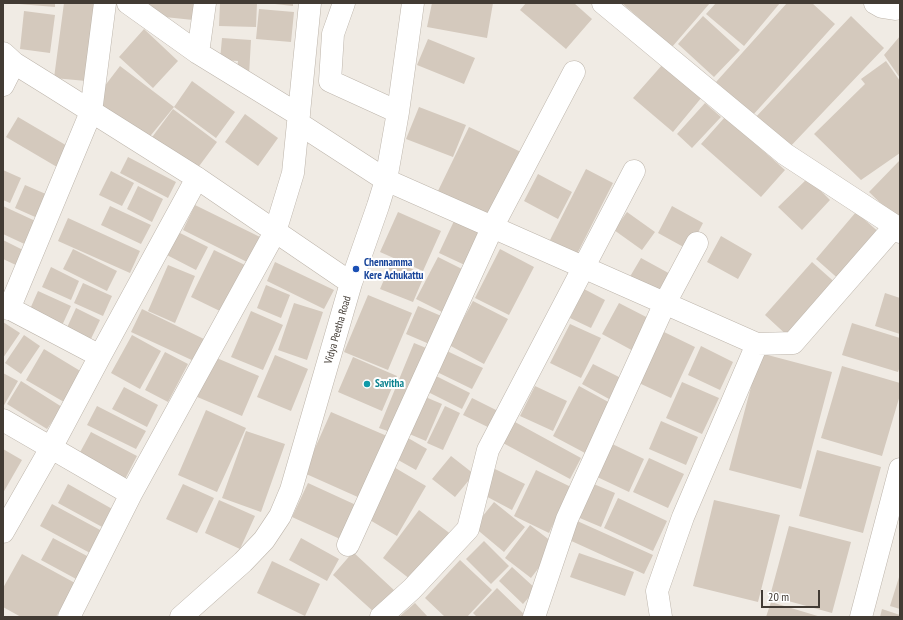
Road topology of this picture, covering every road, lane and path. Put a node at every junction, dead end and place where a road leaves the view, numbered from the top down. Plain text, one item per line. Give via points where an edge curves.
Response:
1 (105, 3) edge
2 (128, 3) edge
3 (204, 3) edge
4 (310, 3) edge
5 (344, 3) edge
6 (414, 3) edge
7 (603, 3) edge
8 (875, 3) edge
9 (900, 6) edge
10 (198, 53) junction
11 (8, 58) edge
12 (574, 72) dead end
13 (3, 85) edge
14 (90, 112) junction
15 (398, 112) junction
16 (299, 119) junction
17 (634, 171) dead end
18 (197, 178) junction
19 (386, 180) junction
20 (493, 226) junction
21 (898, 229) edge
22 (275, 232) junction
23 (697, 243) dead end
24 (584, 267) junction
25 (351, 283) junction
26 (665, 303) junction
27 (6, 307) edge
28 (757, 344) junction
29 (100, 356) junction
30 (3, 420) edge
31 (51, 448) junction
32 (900, 469) edge
33 (131, 494) junction
34 (3, 532) edge
35 (348, 544) dead end
36 (69, 617) edge
37 (181, 617) edge
38 (381, 617) edge
39 (534, 617) edge
40 (660, 617) edge
41 (861, 617) edge

1 - 14 street
2 - 10 street
3 - 10 street
4 - 16 street
5 - 15 street via 333,34 330,81
6 - 15 street, Vidya Peetha Road
7 - 21 street via 785,154
8 - 9 street via 894,9
10 - 16 street
11 - 13 street
11 - 14 street
12 - 20 street
14 - 18 street
14 - 27 street
15 - 19 street, Vidya Peetha Road
16 - 19 street
16 - 22 street via 293,173
17 - 24 street
18 - 22 street
18 - 29 street
19 - 20 street
19 - 25 street, Vidya Peetha Road
20 - 24 street
20 - 35 street
21 - 28 street via 794,343
22 - 25 street
22 - 33 street
23 - 26 street
24 - 26 street
24 - 38 street via 488,450 468,529 412,589
25 - 37 street, Vidya Peetha Road via 302,456 280,516 264,540 243,562
26 - 28 street
26 - 39 street via 567,519
27 - 29 street
28 - 40 street via 683,516 657,591
29 - 31 street
30 - 31 street
31 - 33 street
31 - 34 street
32 - 41 street
33 - 36 street

